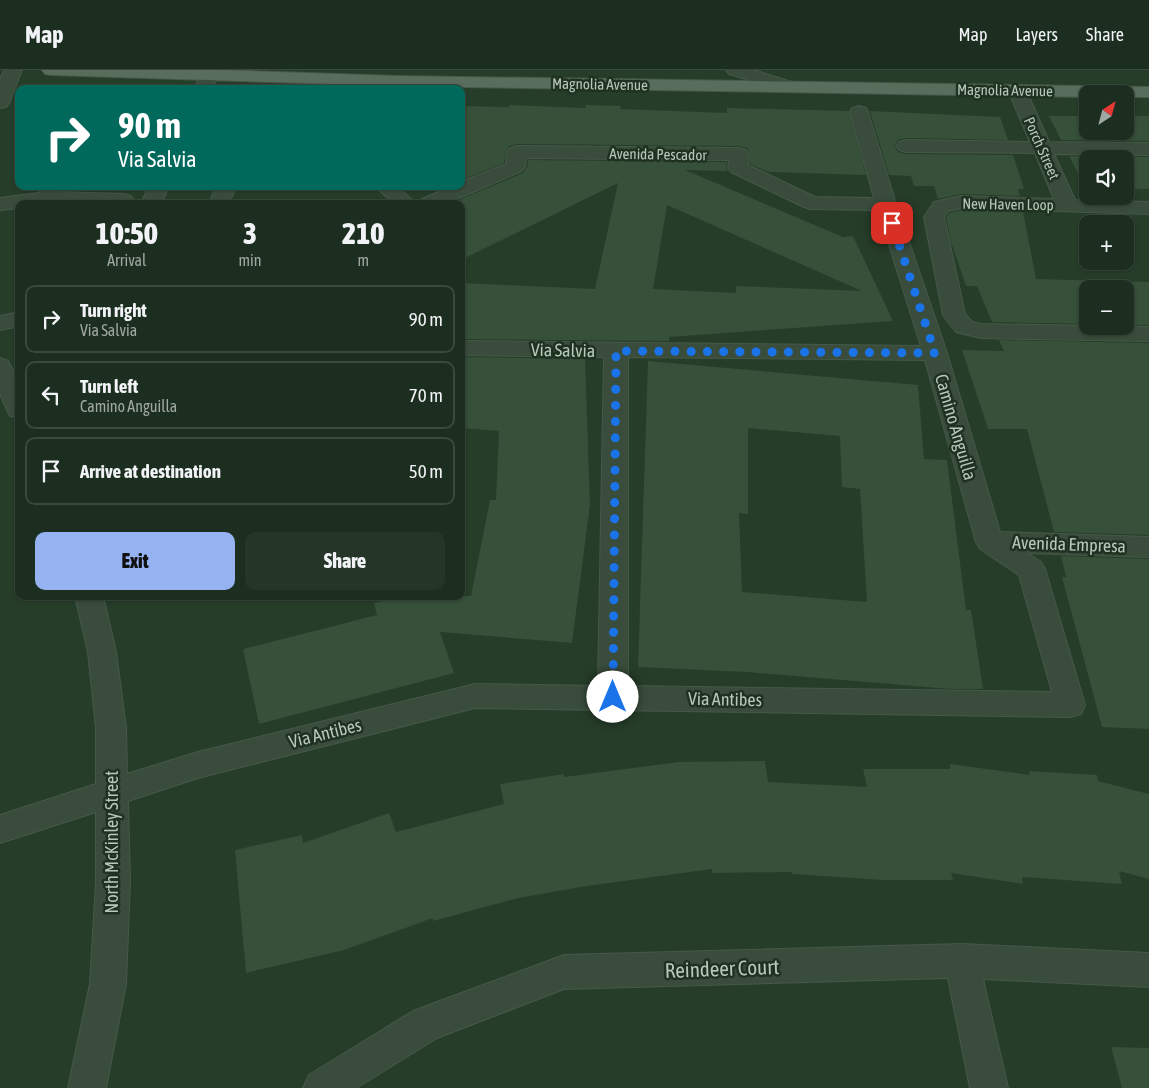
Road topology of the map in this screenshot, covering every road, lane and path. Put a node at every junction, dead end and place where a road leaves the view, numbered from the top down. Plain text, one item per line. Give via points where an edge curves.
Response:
1 (13, 70) edge
2 (50, 70) edge
3 (463, 70) edge
4 (735, 70) edge
5 (348, 80) junction
6 (206, 82) edge
7 (397, 85) edge
8 (465, 85) edge
9 (789, 87) junction
10 (1016, 90) junction
11 (1149, 92) edge
12 (0, 103) edge
13 (859, 112) dead end
14 (906, 146) dead end
15 (1042, 148) junction
16 (1149, 149) edge
17 (465, 188) edge
18 (390, 190) edge
19 (460, 190) edge
20 (51, 196) edge
21 (26, 200) edge
22 (124, 200) dead end
23 (401, 200) edge
24 (437, 200) edge
25 (15, 202) edge
26 (0, 204) edge
27 (886, 204) junction
28 (1067, 206) junction
29 (1149, 208) edge
30 (15, 320) edge
31 (0, 323) edge
32 (1149, 334) edge
33 (465, 348) edge
34 (616, 351) junction
35 (935, 353) junction
36 (0, 366) edge
37 (15, 401) edge
38 (989, 542) junction
39 (1149, 547) edge
40 (90, 600) edge
41 (613, 697) junction
42 (113, 793) junction
43 (0, 829) edge
44 (962, 961) junction
45 (1149, 970) edge
46 (87, 1088) edge
47 (322, 1088) edge
48 (989, 1088) edge

1 - 12 street
2 - 6 main road, Magnolia Avenue
3 - 5 main road
4 - 9 street
5 - 6 main road, Magnolia Avenue
5 - 7 main road, Magnolia Avenue
8 - 9 main road, Magnolia Avenue
9 - 10 main road, Magnolia Avenue
10 - 11 main road, Magnolia Avenue
10 - 15 street, Porch Street
13 - 27 street, Camino Anguilla
14 - 15 street
15 - 16 street
15 - 28 street, Porch Street
17 - 27 street, Avenida Pescador via 515,167 517,152 739,154 738,168 811,203
18 - 23 street
19 - 24 street, Avenida Pescador
20 - 21 street
20 - 22 street
25 - 26 street
27 - 35 street, Camino Anguilla
28 - 29 street, New Haven Loop
28 - 32 street, New Haven Loop via 961,202 941,206 934,217 954,316 964,327 981,331
30 - 31 street
33 - 34 street, Via Salvia
34 - 35 street, Via Salvia
34 - 41 street
35 - 38 street, Camino Anguilla
36 - 37 street
38 - 39 street, Avenida Empresa
38 - 41 street, Via Antibes via 1031,569 1070,704
40 - 42 street, North McKinley Street via 102,652 111,728
41 - 42 street, Via Antibes via 476,696 198,765
42 - 43 street, Via Antibes
42 - 46 street, North McKinley Street via 108,984
44 - 45 street, Reindeer Court
44 - 47 street, Reindeer Court via 564,972 426,1024
44 - 48 street

